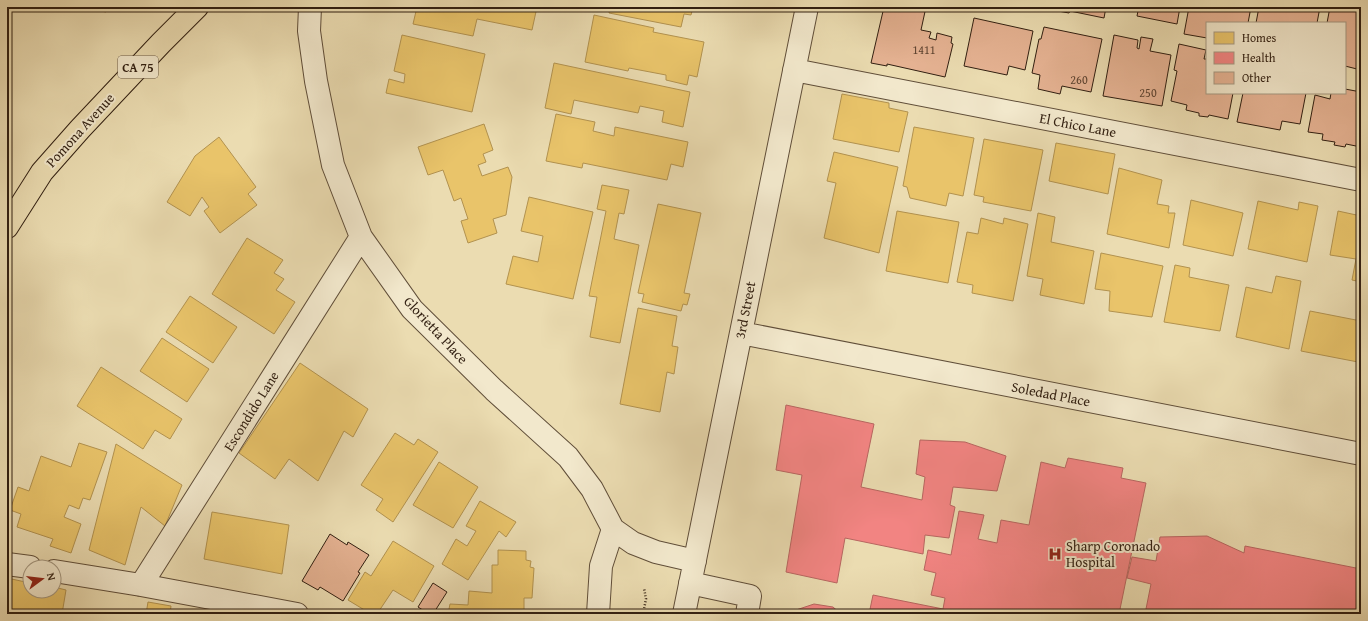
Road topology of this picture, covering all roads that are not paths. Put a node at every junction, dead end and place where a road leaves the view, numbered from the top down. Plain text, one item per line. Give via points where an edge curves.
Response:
1 (197, 7) edge
2 (310, 7) edge
3 (807, 7) edge
4 (794, 70) junction
5 (1361, 180) edge
6 (7, 227) edge
7 (361, 237) junction
8 (741, 333) junction
9 (1361, 454) edge
10 (613, 529) junction
11 (695, 561) junction
12 (7, 564) edge
13 (22, 567) edge
14 (62, 572) edge
15 (690, 583) junction
16 (141, 585) junction
17 (297, 614) edge
18 (598, 614) edge
19 (684, 614) edge
20 (747, 614) edge

1 - 6 highway, Pomona Avenue / CA 75 via 42,172
2 - 7 street, Glorietta Place via 309,30 316,82 333,165
3 - 4 street, 3rd Street
4 - 5 street, El Chico Lane
4 - 8 street, 3rd Street
7 - 10 street, Glorietta Place via 412,308 494,390 568,457 592,489
7 - 16 street, Escondido Lane
8 - 9 street, Soledad Place
8 - 11 street, 3rd Street
10 - 11 street, Glorietta Place via 633,543 656,552
10 - 18 street via 601,566
11 - 15 street, 3rd Street
12 - 13 street
14 - 16 street
15 - 19 street, 3rd Street
15 - 20 street via 750,596
16 - 17 street

